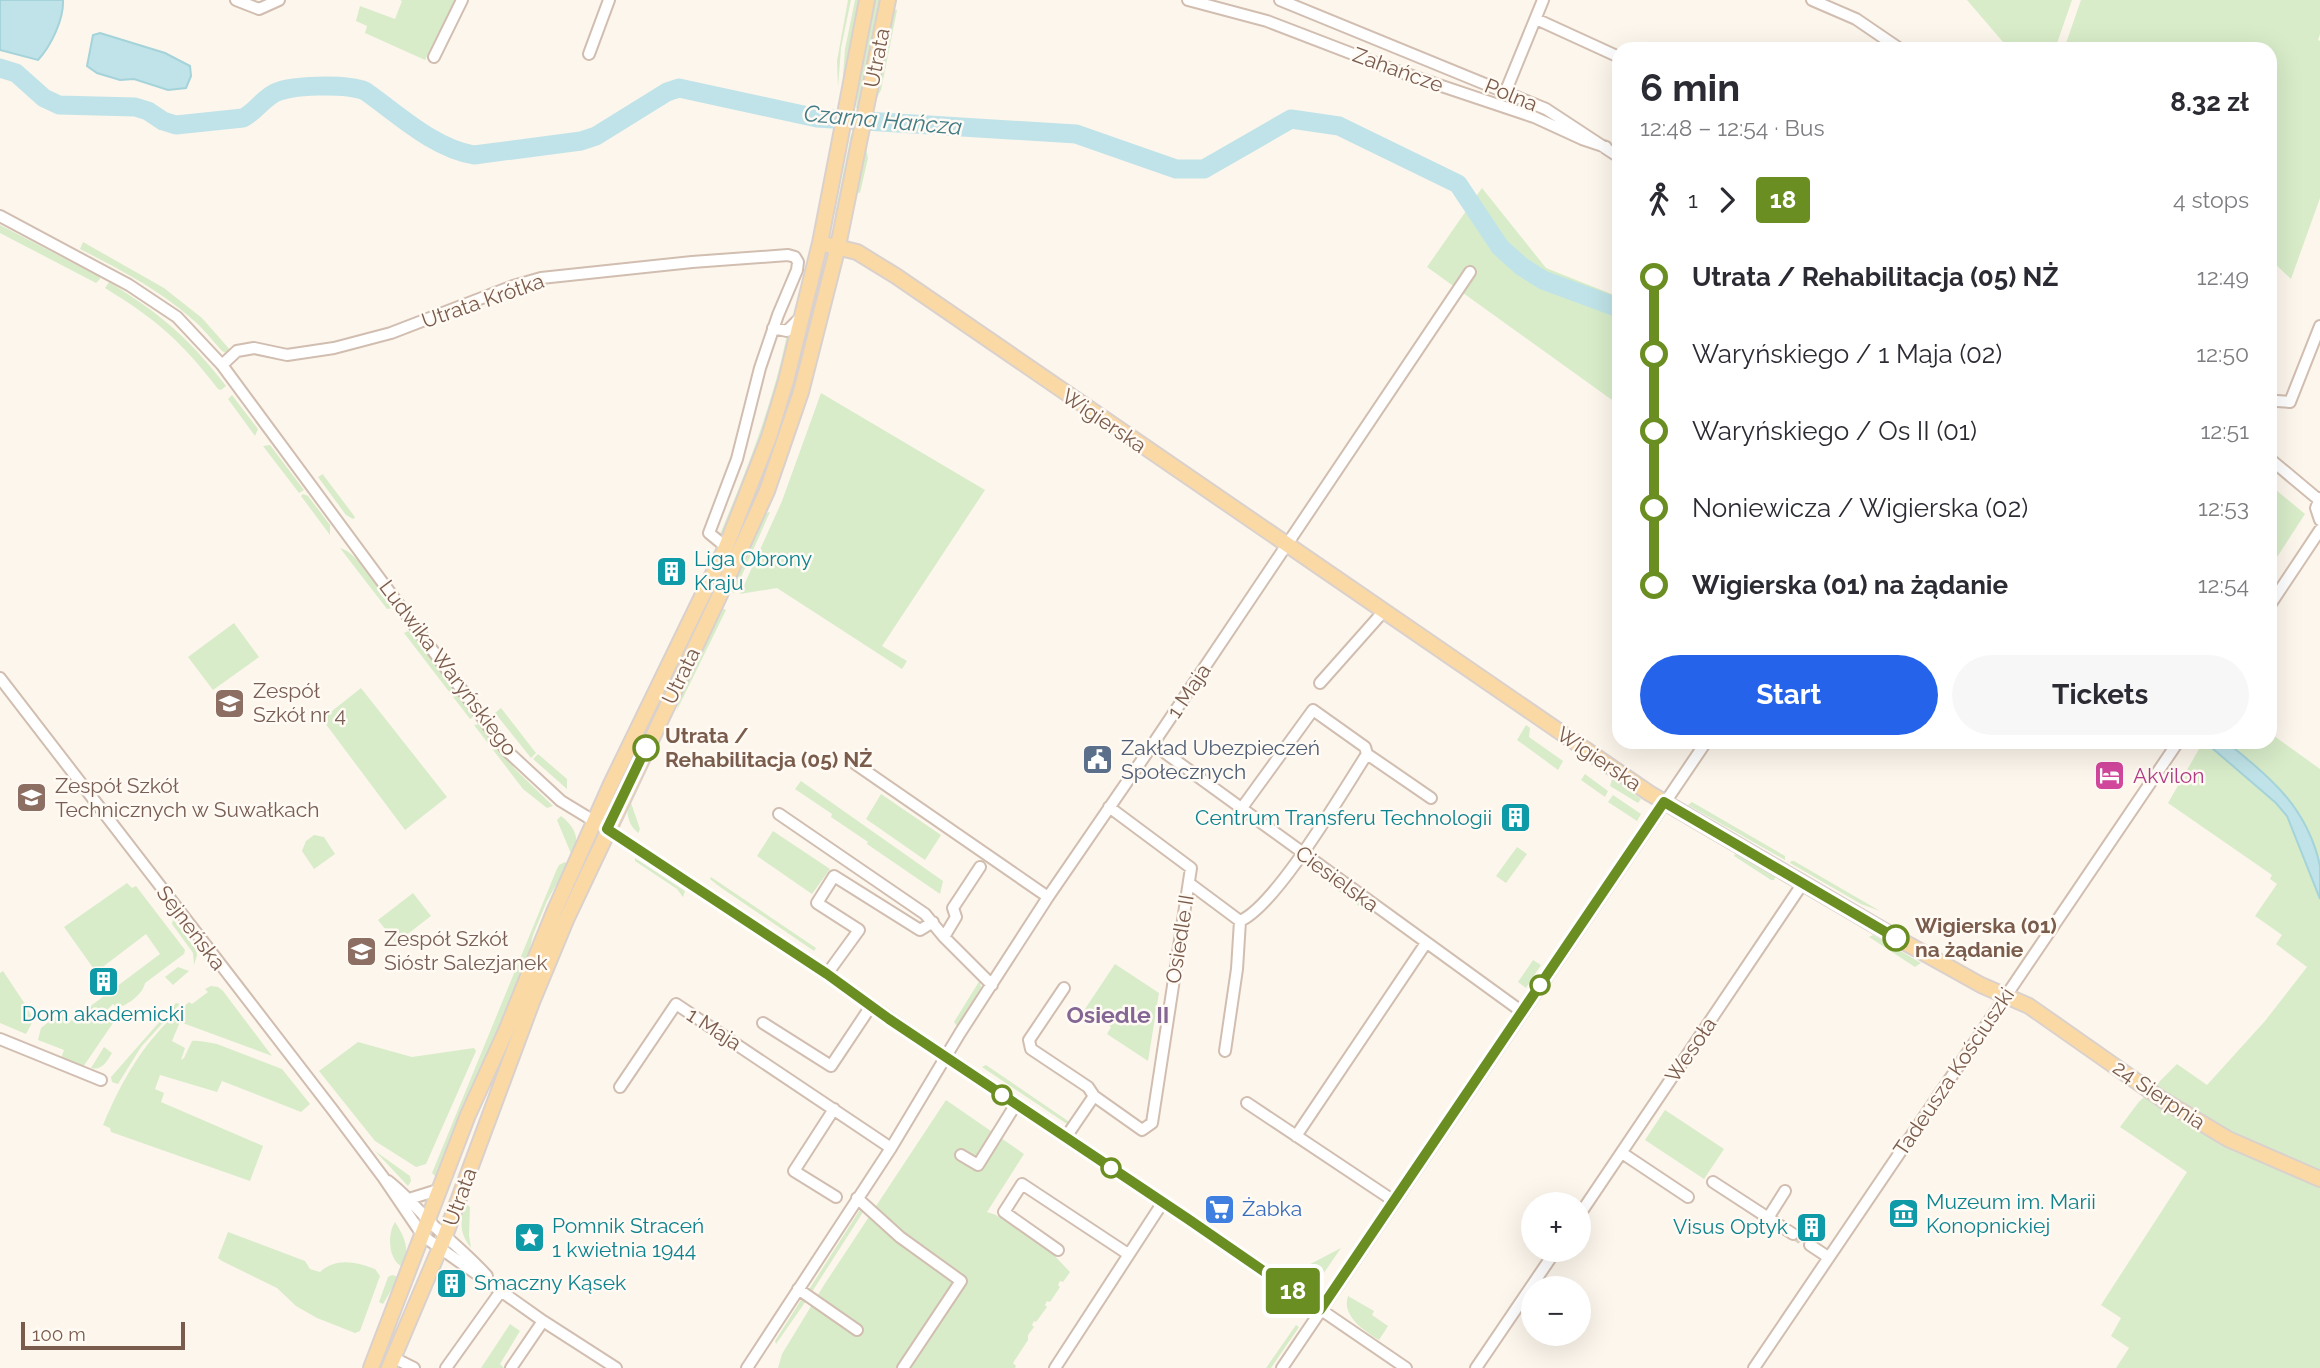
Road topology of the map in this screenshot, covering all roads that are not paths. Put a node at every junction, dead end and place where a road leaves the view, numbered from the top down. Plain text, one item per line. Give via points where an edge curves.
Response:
1 (236, 0) edge
2 (279, 0) edge
3 (462, 0) edge
4 (609, 0) edge
5 (867, 0) edge
6 (888, 0) edge
7 (1188, 0) edge
8 (1280, 0) edge
9 (1543, 0) edge
10 (1812, 0) edge
11 (1536, 19) junction
12 (1890, 42) edge
13 (589, 54) dead end
14 (1612, 54) edge
15 (434, 57) dead end
16 (1506, 93) junction
17 (1606, 147) junction
18 (1612, 152) edge
19 (0, 216) edge
20 (820, 243) junction
21 (838, 246) junction
22 (1470, 272) dead end
23 (803, 314) junction
24 (2320, 326) edge
25 (773, 328) junction
26 (222, 365) junction
27 (2277, 401) dead end
28 (2277, 465) edge
29 (2319, 499) edge
30 (2320, 520) edge
31 (2320, 530) edge
32 (1286, 545) junction
33 (726, 547) junction
34 (2277, 594) edge
35 (1383, 612) junction
36 (0, 678) edge
37 (1320, 682) dead end
38 (1153, 744) junction
39 (1701, 749) edge
40 (2173, 749) edge
41 (1367, 754) junction
42 (854, 763) dead end
43 (1431, 798) dead end
44 (1664, 802) junction
45 (1109, 807) junction
46 (1241, 809) junction
47 (779, 814) dead end
48 (594, 822) junction
49 (607, 829) junction
50 (1301, 853) junction
51 (981, 867) dead end
52 (1189, 883) junction
53 (1803, 883) junction
54 (1048, 897) junction
55 (1241, 921) junction
56 (933, 922) junction
57 (944, 937) junction
58 (1426, 943) junction
59 (827, 974) junction
60 (992, 985) junction
61 (1064, 988) dead end
62 (2006, 996) junction
63 (871, 1006) junction
64 (1521, 1011) junction
65 (763, 1023) dead end
66 (0, 1039) edge
67 (1225, 1051) dead end
68 (947, 1058) junction
69 (101, 1080) dead end
70 (620, 1087) dead end
71 (1094, 1096) junction
72 (1016, 1104) junction
73 (1247, 1104) dead end
74 (834, 1109) junction
75 (1296, 1136) junction
76 (1066, 1137) junction
77 (891, 1148) junction
78 (1622, 1153) junction
79 (961, 1155) dead end
80 (383, 1177) junction
81 (2320, 1179) edge
82 (1713, 1182) dead end
83 (441, 1189) junction
84 (1785, 1191) dead end
85 (836, 1197) dead end
86 (1688, 1197) dead end
87 (857, 1198) junction
88 (1591, 1198) edge
89 (409, 1199) junction
90 (1394, 1201) junction
91 (1163, 1202) junction
92 (1768, 1218) junction
93 (429, 1220) junction
94 (1793, 1234) tunnel mouth
95 (423, 1236) junction
96 (442, 1243) junction
97 (1810, 1245) tunnel mouth
98 (1058, 1250) dead end
99 (1128, 1254) junction
100 (1828, 1257) junction
101 (1548, 1262) edge
102 (798, 1289) junction
103 (501, 1291) junction
104 (1320, 1310) junction
105 (543, 1321) junction
106 (387, 1326) junction
107 (857, 1330) dead end
108 (404, 1334) junction
109 (392, 1363) edge
110 (371, 1368) edge
111 (414, 1368) edge
112 (446, 1368) edge
113 (512, 1368) edge
114 (616, 1368) edge
115 (747, 1368) edge
116 (903, 1368) edge
117 (1055, 1368) edge
118 (1282, 1368) edge
119 (1406, 1368) edge
120 (1476, 1368) edge
121 (1754, 1368) edge

1 - 2 street via 259,9
3 - 15 street
4 - 13 street
5 - 20 main road, Utrata
6 - 21 main road, Utrata
7 - 17 street, Zahańcze via 1267,20
8 - 16 street, Polna
9 - 11 street
10 - 12 street via 1856,19
11 - 14 street
11 - 16 street
16 - 17 street, Polna via 1562,118
17 - 18 street, Polna
19 - 26 street, Ludwika Waryńskiego via 129,285 177,317
20 - 21 main road, Wigierska
20 - 23 main road, Utrata
21 - 32 main road, Wigierska via 896,276
21 - 49 main road, Utrata via 801,393 766,491
22 - 32 street, 1 Maja
23 - 25 street via 787,331
23 - 33 main road, Utrata via 769,437
24 - 27 street via 2290,402
25 - 26 street, Utrata Krótka via 797,270 795,257 692,262 541,278 391,333 287,355 254,348 237,351
25 - 33 street via 737,459 709,533
26 - 48 street, Ludwika Waryńskiego via 507,751 566,806
28 - 29 street
29 - 30 street
31 - 34 street
32 - 35 main road, Wigierska
32 - 38 street, 1 Maja
33 - 48 main road, Utrata
35 - 37 street
35 - 44 main road, Wigierska
36 - 80 street, Sejneńska
38 - 45 street, 1 Maja
38 - 46 street, Ciesielska
39 - 44 street
40 - 62 street, Tadeusza Kościuszki
41 - 43 street
41 - 46 street via 1365,747 1313,710
41 - 50 street
42 - 54 street
44 - 53 main road, Wigierska
44 - 64 street
45 - 52 street, Osiedle II via 1191,869
45 - 54 street, 1 Maja
46 - 50 street, Ciesielska
47 - 56 street
48 - 49 street, Ludwika Waryńskiego
48 - 83 main road, Utrata via 468,1115
49 - 59 street, Ludwika Waryńskiego
49 - 96 main road, Utrata via 532,1002
50 - 55 street via 1252,916
50 - 58 street, Ciesielska
51 - 57 street via 953,908 956,917
52 - 55 street
52 - 71 street, Osiedle II via 1152,1123 1142,1130
53 - 62 main road, Wigierska
53 - 78 street, Wesoła
54 - 60 street, 1 Maja
55 - 67 street
56 - 57 street
56 - 59 street via 920,930 834,876 817,903 859,930
57 - 60 street
58 - 64 street, Ciesielska
58 - 75 street
59 - 63 street, Ludwika Waryńskiego
60 - 68 street, 1 Maja
61 - 71 street, Osiedle II via 1029,1040 1031,1049 1088,1087
62 - 81 main road, 24 Sierpnia via 2029,1006 2195,1120
62 - 100 street, Tadeusza Kościuszki
63 - 65 street via 831,1066
63 - 68 street, Ludwika Waryńskiego
64 - 90 street
66 - 69 street
68 - 72 street, Ludwika Waryńskiego
68 - 77 street, 1 Maja
70 - 74 street, 1 Maja via 676,1004
71 - 76 street
72 - 76 street, Ludwika Waryńskiego
72 - 79 street via 978,1165
73 - 75 street
74 - 77 street, 1 Maja
74 - 85 street via 794,1171
75 - 90 street
76 - 91 street, Ludwika Waryńskiego
77 - 87 street, 1 Maja
78 - 86 street
78 - 88 street, Wesoła
80 - 89 street, Sejneńska
80 - 95 street, Sejneńska
82 - 92 street
83 - 89 street
83 - 93 main road, Utrata
84 - 92 street
87 - 102 street, 1 Maja
87 - 116 street via 900,1237 961,1281
89 - 93 street, Sejneńska
90 - 104 street
91 - 99 street
91 - 104 street, Ludwika Waryńskiego
92 - 94 street
93 - 95 main road, Utrata
93 - 96 street, Sejneńska
95 - 96 street, Sejneńska
95 - 106 main road, Utrata
96 - 103 street, Sejneńska
96 - 108 main road, Utrata
97 - 100 street
98 - 99 street via 1004,1212 1022,1185
99 - 117 street
100 - 121 street, Tadeusza Kościuszki
101 - 120 street
102 - 107 street
102 - 115 street, 1 Maja
103 - 105 street, Sejneńska
103 - 112 street
104 - 118 street
104 - 119 street, Ludwika Waryńskiego
105 - 113 street
105 - 114 street, Sejneńska
106 - 108 main road
106 - 110 main road, Utrata
108 - 109 main road, Utrata
109 - 111 street

